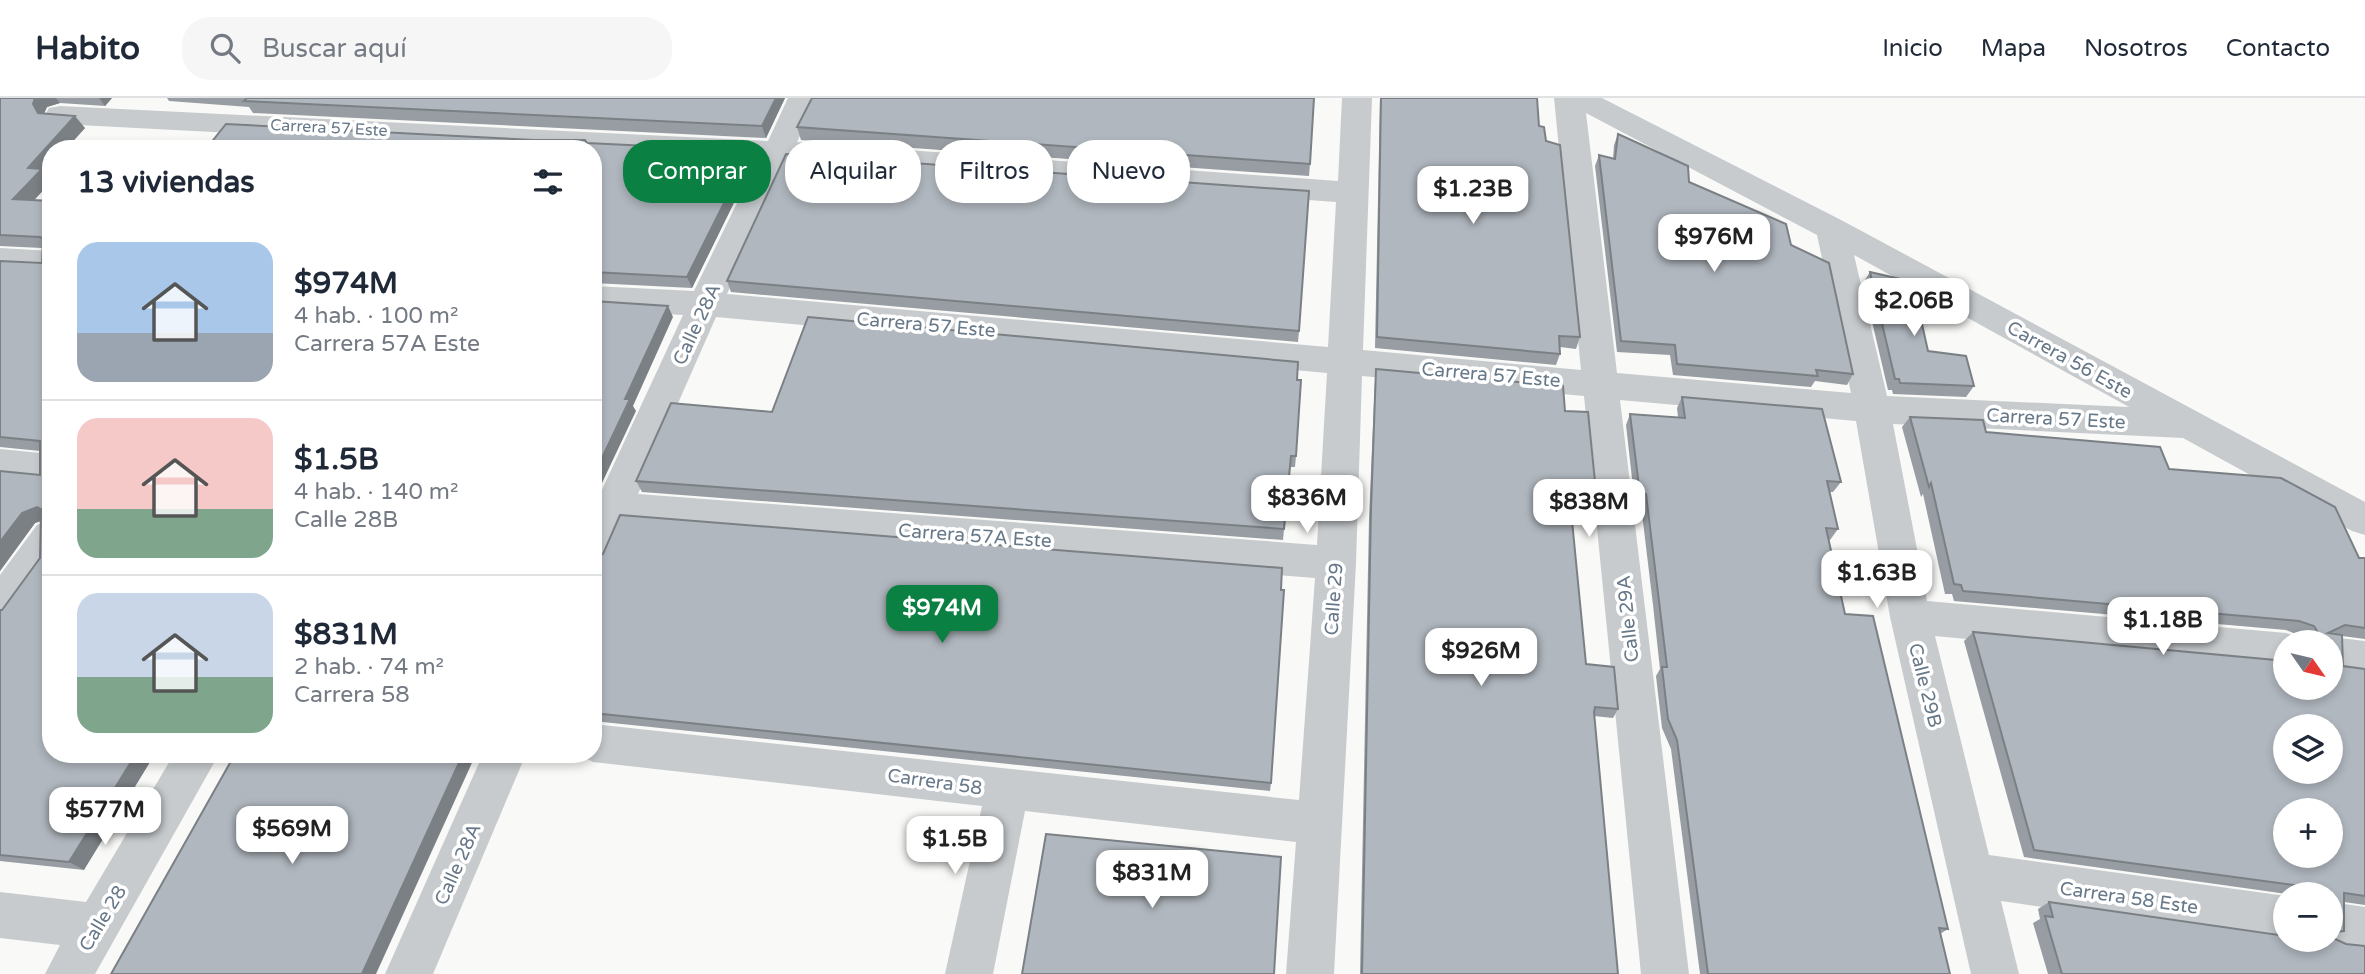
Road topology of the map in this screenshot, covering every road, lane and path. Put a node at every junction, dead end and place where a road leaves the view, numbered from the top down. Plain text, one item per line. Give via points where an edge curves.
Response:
1 (370, 98) edge
2 (803, 98) edge
3 (1357, 98) edge
4 (1569, 98) edge
5 (1579, 98) edge
6 (60, 115) edge
7 (340, 138) edge
8 (407, 140) edge
9 (602, 146) edge
10 (778, 151) junction
11 (1352, 193) junction
12 (1832, 229) junction
13 (0, 259) edge
14 (42, 261) edge
15 (602, 298) edge
16 (705, 304) junction
17 (1344, 360) junction
18 (1602, 384) junction
19 (1872, 409) junction
20 (2189, 424) junction
21 (0, 464) edge
22 (42, 468) edge
23 (613, 507) junction
24 (2365, 520) edge
25 (602, 532) edge
26 (42, 548) edge
27 (1336, 563) junction
28 (0, 606) edge
29 (1910, 617) junction
30 (2273, 650) edge
31 (2343, 657) edge
32 (2365, 659) edge
33 (602, 744) edge
34 (193, 763) edge
35 (501, 763) edge
36 (1007, 790) junction
37 (1318, 823) junction
38 (1972, 874) junction
39 (0, 915) edge
40 (2273, 917) edge
41 (97, 926) junction
42 (2343, 927) edge
43 (2365, 930) edge
44 (69, 974) edge
45 (409, 974) edge
46 (969, 974) edge
47 (1310, 974) edge
48 (1665, 974) edge
49 (1995, 974) edge

1 - 7 street
2 - 10 street, Calle 28A
3 - 11 street, Calle 29
4 - 18 street, Calle 29A
5 - 12 street, Carrera 56 Este
6 - 7 street, Carrera 57 Este
7 - 8 street, Carrera 57 Este
9 - 10 street, Carrera 57 Este
10 - 11 street, Carrera 57 Este
10 - 16 street, Calle 28A
11 - 17 street, Calle 29
12 - 19 street, Calle 29B
12 - 20 street, Carrera 56 Este
13 - 14 street
15 - 16 street, Carrera 57 Este
16 - 17 street, Carrera 57 Este
16 - 23 street, Calle 28A
17 - 18 street, Carrera 57 Este
17 - 27 street, Calle 29
18 - 19 street, Carrera 57 Este
18 - 48 street, Calle 29A
19 - 20 street, Carrera 57 Este
19 - 29 street, Calle 29B
20 - 24 street, Carrera 57 Este
21 - 22 street
23 - 25 street, Calle 28A
23 - 27 street, Carrera 57A Este
26 - 28 street
27 - 37 street, Calle 29
29 - 30 street
29 - 38 street, Calle 29B
31 - 32 street
33 - 36 street, Carrera 58
34 - 41 street, Calle 28
35 - 45 street, Calle 28A
36 - 37 street, Carrera 58
36 - 46 street
37 - 47 street, Calle 29
38 - 40 street, Carrera 58 Este
38 - 49 street, Calle 29B
39 - 41 street
41 - 44 street, Calle 28
42 - 43 street

